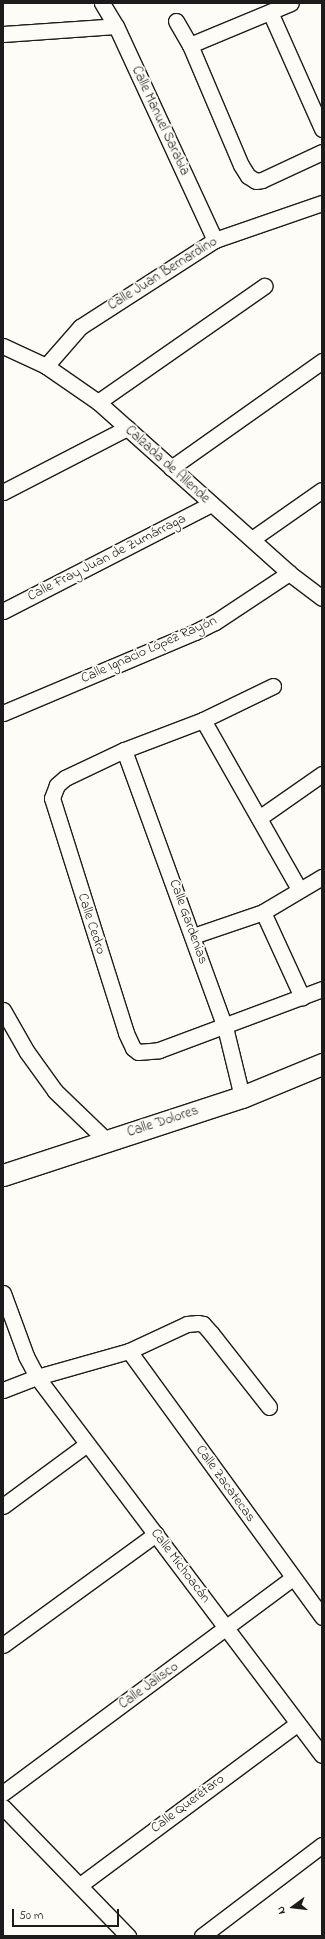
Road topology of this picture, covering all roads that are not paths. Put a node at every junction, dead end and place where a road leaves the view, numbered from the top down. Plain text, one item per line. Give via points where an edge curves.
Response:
1 (102, 3) edge
2 (291, 3) edge
3 (270, 12) junction
4 (176, 21) dead end
5 (116, 26) junction
6 (3, 34) edge
7 (190, 45) junction
8 (322, 129) edge
9 (322, 152) edge
10 (321, 207) edge
11 (215, 240) junction
12 (264, 286) dead end
13 (3, 346) edge
14 (322, 361) edge
15 (46, 366) junction
16 (98, 402) junction
17 (126, 428) junction
18 (171, 468) junction
19 (322, 490) edge
20 (3, 492) edge
21 (211, 504) junction
22 (252, 539) junction
23 (289, 573) junction
24 (322, 598) edge
25 (3, 611) edge
26 (273, 686) dead end
27 (3, 713) edge
28 (203, 720) junction
29 (124, 750) junction
30 (322, 774) edge
31 (259, 818) junction
32 (322, 876) edge
33 (299, 889) junction
34 (263, 912) junction
35 (193, 936) junction
36 (322, 989) edge
37 (302, 997) junction
38 (3, 1010) edge
39 (225, 1026) junction
40 (322, 1064) edge
41 (242, 1097) junction
42 (106, 1140) junction
43 (3, 1175) edge
44 (3, 1293) edge
45 (128, 1351) junction
46 (37, 1377) junction
47 (3, 1390) edge
48 (269, 1407) dead end
49 (87, 1444) junction
50 (3, 1506) edge
51 (156, 1534) junction
52 (293, 1578) junction
53 (322, 1617) edge
54 (227, 1629) junction
55 (3, 1646) edge
56 (297, 1724) junction
57 (322, 1755) edge
58 (3, 1793) edge
59 (3, 1807) edge
60 (322, 1845) edge
61 (80, 1885) junction
62 (128, 1936) edge
63 (202, 1936) edge

1 - 5 street, Calle Manuel Sarabia
2 - 3 street
3 - 7 street
3 - 8 street
4 - 7 street
5 - 6 street
5 - 11 street, Calle Manuel Sarabia
7 - 9 street via 241,165 252,179 267,178
10 - 11 street, Calle Juan Bernardino
11 - 15 street, Calle Juan Bernardino via 80,328
12 - 16 street
13 - 15 street, Calzada de Allende
14 - 18 street
15 - 16 street, Calzada de Allende
16 - 17 street, Calzada de Allende
17 - 18 street, Calzada de Allende
17 - 20 street
18 - 21 street, Calzada de Allende
19 - 22 street
21 - 22 street, Calzada de Allende
21 - 25 street, Calle Fray Juan de Zumárraga
22 - 23 street, Calzada de Allende
23 - 24 street, Calzada de Allende
23 - 27 street, Calle Ignacio López Rayón via 215,622 195,632
26 - 28 street
28 - 29 street
28 - 31 street
29 - 35 street, Calle Gardenias
29 - 39 street, Calle Cedro via 65,778 52,792 53,804 126,1033 133,1048 138,1052 158,1050
30 - 31 street
31 - 33 street
32 - 33 street
33 - 34 street
34 - 35 street
34 - 37 street
35 - 39 street, Calle Gardenias
36 - 37 street
37 - 39 street
38 - 42 street via 27,1052 55,1091
39 - 41 street, Calle Gardenias
40 - 41 street, Calle Dolores
41 - 42 street, Calle Dolores
42 - 43 street, Calle Dolores
44 - 46 street, Calle Michoacán via 26,1356
45 - 46 street
45 - 48 street via 188,1324 200,1323 211,1333
45 - 52 street, Calle Zacatecas
46 - 47 street
46 - 49 street, Calle Michoacán
49 - 50 street
49 - 51 street, Calle Michoacán
51 - 54 street, Calle Michoacán
51 - 55 street
52 - 53 street, Calle Zacatecas
52 - 54 street, Calle Jalisco
54 - 56 street, Calle Michoacán
54 - 58 street, Calle Jalisco
56 - 57 street, Calle Michoacán
56 - 61 street, Calle Querétaro
59 - 61 street
60 - 63 street
61 - 62 street

